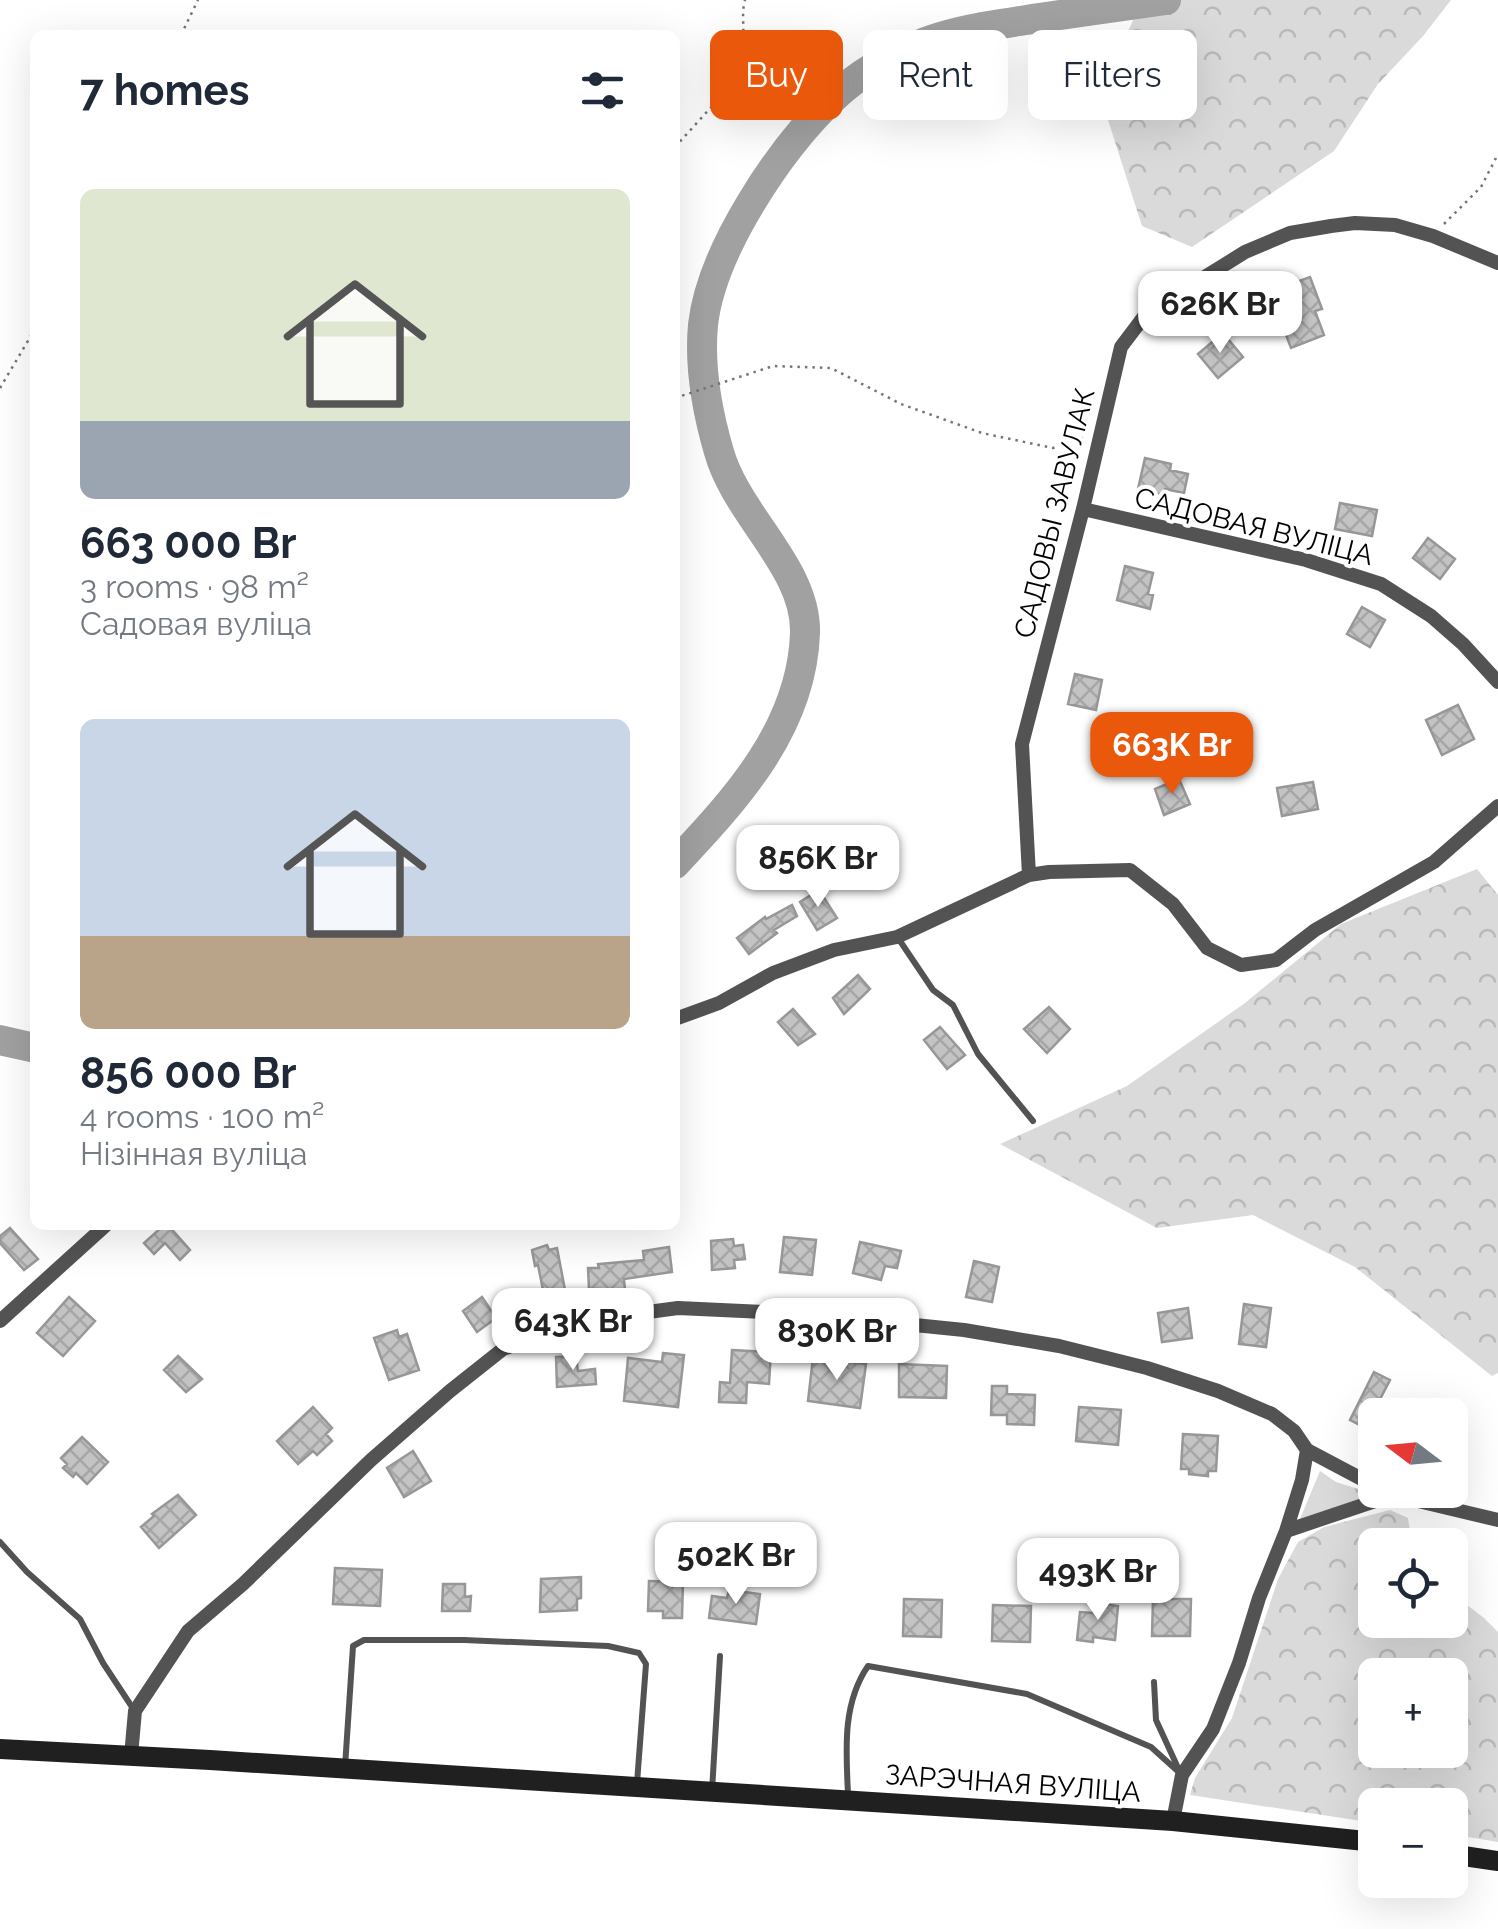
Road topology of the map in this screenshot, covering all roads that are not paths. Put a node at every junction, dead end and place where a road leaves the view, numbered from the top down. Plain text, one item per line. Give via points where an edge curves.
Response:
1 (1498, 263) edge
2 (1082, 508) junction
3 (1498, 682) edge
4 (1498, 806) edge
5 (1028, 875) junction
6 (897, 937) junction
7 (680, 1016) edge
8 (1033, 1121) dead end
9 (100, 1230) edge
10 (0, 1320) edge
11 (1306, 1450) junction
12 (1358, 1477) edge
13 (1358, 1503) edge
14 (1451, 1508) edge
15 (1498, 1520) edge
16 (1286, 1531) junction
17 (0, 1542) edge
18 (720, 1656) dead end
19 (1154, 1682) dead end
20 (134, 1712) junction
21 (0, 1749) edge
22 (131, 1756) junction
23 (345, 1768) junction
24 (1182, 1775) junction
25 (637, 1787) junction
26 (712, 1792) junction
27 (849, 1800) junction
28 (1173, 1821) junction
29 (1358, 1840) edge
30 (1468, 1857) edge
31 (1498, 1861) edge

1 - 2 street, САДОВЫ ЗАВУЛАК via 1395,225 1355,224 1290,234 1158,298 1121,347
2 - 3 street, САДОВАЯ ВУЛІЦА via 1380,584 1431,616
2 - 5 street, САДОВЫ ЗАВУЛАК via 1022,744
4 - 5 street via 1434,862 1276,960 1241,965 1207,948 1173,904 1130,870
5 - 6 street
6 - 7 street via 834,950
6 - 8 lane
9 - 10 street
11 - 12 street
11 - 16 street, ЗАРЭЧНАЯ ВУЛІЦА
11 - 20 street via 1294,1430 1272,1414 1218,1391 1059,1346 964,1330 678,1308 566,1326 503,1348 371,1460 188,1632
13 - 16 street
14 - 15 street
16 - 24 street, ЗАРЭЧНАЯ ВУЛІЦА via 1213,1728
17 - 20 lane via 80,1619
18 - 26 lane
19 - 24 lane via 1156,1720
20 - 22 street
21 - 22 street, ЗАРЭЧНАЯ ВУЛІЦА
22 - 23 street, ЗАРЭЧНАЯ ВУЛІЦА
23 - 25 street, ЗАРЭЧНАЯ ВУЛІЦА
23 - 25 lane via 353,1646 364,1640 608,1646 639,1653 646,1664
24 - 27 lane via 1150,1747 1027,1694 868,1666 856,1683 845,1734
24 - 28 street, ЗАРЭЧНАЯ ВУЛІЦА
25 - 26 street, ЗАРЭЧНАЯ ВУЛІЦА
26 - 27 street, ЗАРЭЧНАЯ ВУЛІЦА
27 - 28 street, ЗАРЭЧНАЯ ВУЛІЦА
28 - 29 street
30 - 31 street

